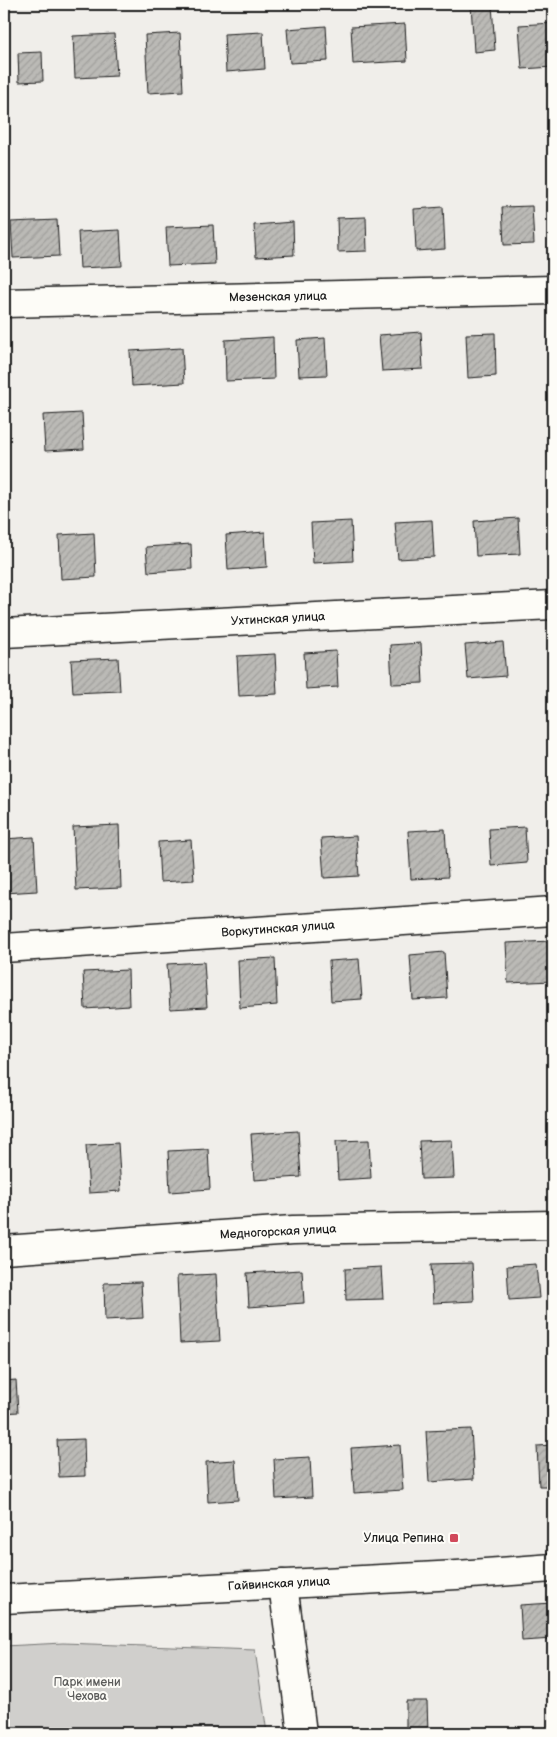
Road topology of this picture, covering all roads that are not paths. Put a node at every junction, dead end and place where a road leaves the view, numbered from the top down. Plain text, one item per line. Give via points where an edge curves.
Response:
1 (553, 290) edge
2 (4, 303) edge
3 (553, 605) edge
4 (4, 633) edge
5 (553, 911) edge
6 (4, 948) edge
7 (553, 1225) edge
8 (4, 1250) edge
9 (553, 1568) edge
10 (283, 1584) junction
11 (4, 1599) edge
12 (302, 1733) edge

1 - 2 street, Мезенская улица
3 - 4 street, Ухтинская улица
5 - 6 street, Воркутинская улица
7 - 8 street, Медногорская улица via 293,1230
9 - 10 street, Гайвинская улица
10 - 11 street, Гайвинская улица
10 - 12 street

